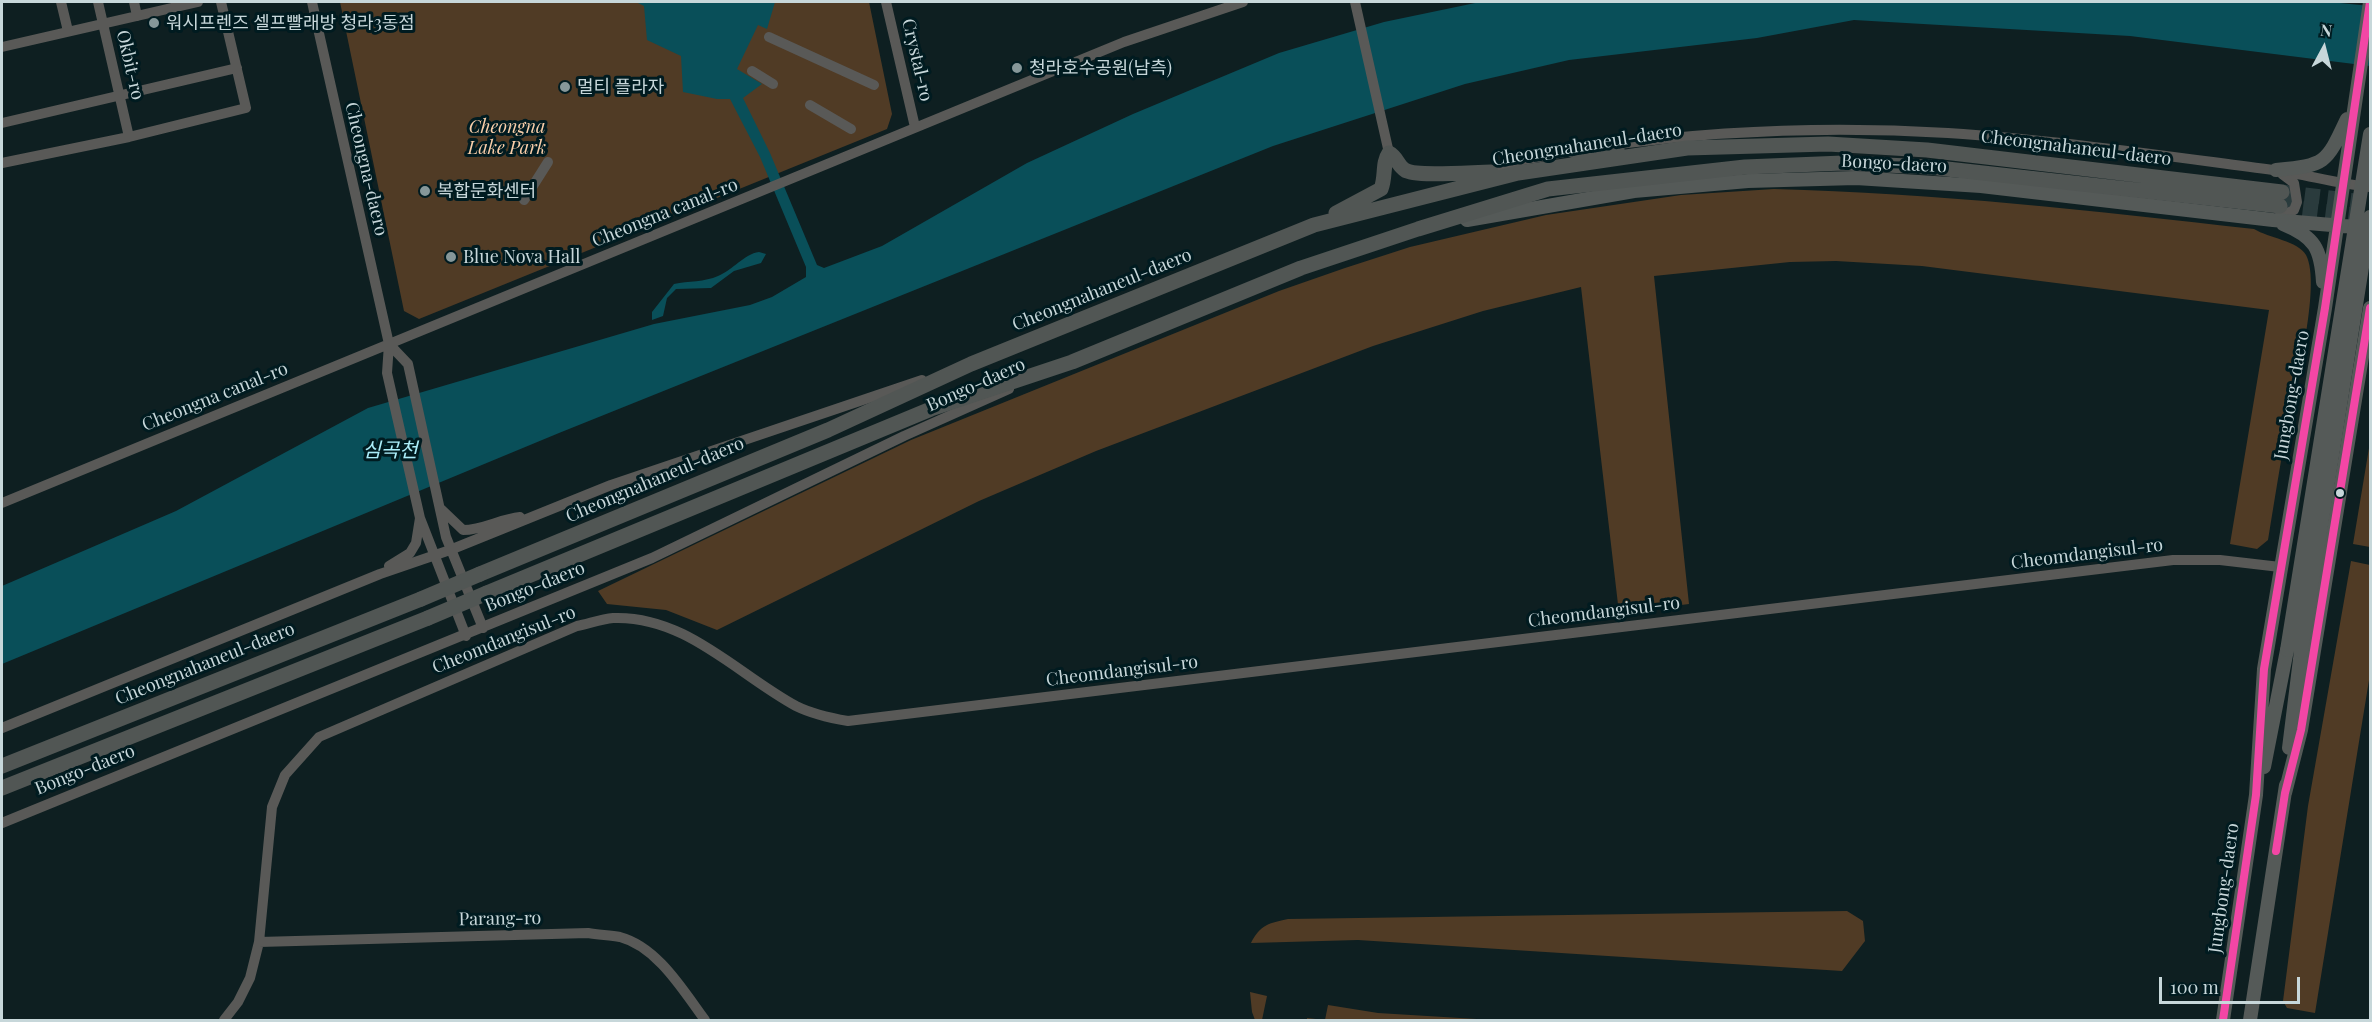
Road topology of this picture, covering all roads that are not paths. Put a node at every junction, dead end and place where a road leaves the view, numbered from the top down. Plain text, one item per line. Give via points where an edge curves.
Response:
1 (61, 2) edge
2 (98, 2) edge
3 (134, 2) edge
4 (198, 2) edge
5 (221, 2) edge
6 (312, 2) edge
7 (886, 2) edge
8 (1243, 2) edge
9 (1355, 2) edge
10 (2370, 2) edge
11 (137, 16) junction
12 (103, 23) junction
13 (68, 31) junction
14 (769, 37) dead end
15 (2, 47) edge
16 (237, 68) junction
17 (752, 71) dead end
18 (773, 84) dead end
19 (874, 85) dead end
20 (120, 96) junction
21 (810, 105) dead end
22 (2353, 106) junction
23 (2, 123) edge
24 (915, 127) junction
25 (851, 129) dead end
26 (2370, 134) edge
27 (129, 137) junction
28 (1716, 146) junction
29 (1572, 150) junction
30 (1389, 153) junction
31 (548, 162) dead end
32 (2, 163) edge
33 (2276, 171) junction
34 (1491, 172) junction
35 (2343, 184) junction
36 (2370, 188) edge
37 (1428, 196) junction
38 (524, 200) dead end
39 (2370, 217) edge
40 (2273, 220) junction
41 (2338, 224) junction
42 (1314, 225) junction
43 (2370, 228) edge
44 (1418, 229) junction
45 (2325, 308) junction
46 (2370, 314) edge
47 (389, 344) junction
48 (1072, 362) junction
49 (971, 364) junction
50 (2, 503) edge
51 (441, 508) junction
52 (531, 517) junction
53 (420, 518) junction
54 (450, 550) junction
55 (435, 555) junction
56 (2280, 567) junction
57 (380, 574) junction
58 (483, 628) junction
59 (466, 636) junction
60 (2294, 650) junction
61 (2, 728) edge
62 (2, 766) edge
63 (2, 788) edge
64 (2285, 793) junction
65 (2256, 795) junction
66 (2, 824) edge
67 (259, 942) junction
68 (224, 1020) edge
69 (705, 1020) edge
70 (2223, 1020) edge
71 (2250, 1020) edge

1 - 13 street
2 - 12 street, Okbit-ro
3 - 11 street
4 - 11 street
5 - 16 street
6 - 47 street, Cheongna-daero
7 - 24 street, Crystal-ro
8 - 24 street, Cheongna canal-ro via 1124,42
9 - 30 street
10 - 22 main road, Jungbong-daero
11 - 12 street
12 - 13 street
12 - 20 street, Okbit-ro
13 - 15 street
14 - 19 street
16 - 20 street
16 - 27 street via 246,108
17 - 18 street
20 - 23 street
20 - 27 street, Okbit-ro
21 - 25 street
22 - 33 main road via 2332,152 2323,162
22 - 35 main road, Jungbong-daero
24 - 47 street, Cheongna canal-ro
26 - 60 main road, Jungbong-daero, bridge
27 - 32 street
28 - 29 highway
28 - 37 highway, Cheongnahaneul-daero via 1518,173
28 - 44 highway, Cheongnahaneul-daero via 1828,144 1927,150 2281,199 1929,167 1843,163 1745,167 1548,189
29 - 33 street, Bongo-daero via 1660,138 1751,132 1887,131 2044,142
29 - 34 street, Bongo-daero via 1523,160
30 - 34 highway via 1404,170 1419,176
30 - 42 highway via 1381,189
31 - 38 street
33 - 35 street, Bongo-daero
33 - 40 street via 2294,183 2296,202 2294,210
34 - 37 street, Bongo-daero
35 - 36 street, Bongo-daero
35 - 41 main road, Jungbong-daero
37 - 42 highway, Cheongnahaneul-daero
39 - 60 main road, Jungbong-daero, bridge
40 - 41 main road, Bongo-daero
40 - 44 main road, Bongo-daero via 1981,186 1856,178 1748,181 1634,191
40 - 45 main road via 2307,236 2321,256
41 - 43 main road, Bongo-daero
41 - 45 main road, Jungbong-daero
42 - 49 highway, Cheongnahaneul-daero
44 - 48 highway, Cheongnahaneul-daero via 1301,268
45 - 56 main road, Jungbong-daero
46 - 64 main road, Jungbong-daero via 2301,730
47 - 50 street, Cheongna canal-ro
47 - 51 street via 408,364
47 - 53 street via 387,373
48 - 58 street, Bongo-daero via 904,436 652,558
48 - 63 highway, Cheongnahaneul-daero, bridge via 931,409 428,618
49 - 52 street, Bongo-daero via 710,450
49 - 62 highway, Cheongnahaneul-daero, bridge via 828,430 421,599
51 - 52 street via 463,530 503,519
51 - 54 street
52 - 54 street, Bongo-daero
53 - 55 street
53 - 57 street via 416,543 410,552
54 - 55 street, Bongo-daero
54 - 58 street
55 - 57 street, Bongo-daero
55 - 59 street
56 - 65 main road, Jungbong-daero via 2264,669
56 - 67 street, Cheomdangisul-ro via 2220,560 2161,562 848,721 796,706 708,647 656,623 612,618 577,626 320,737 285,775 272,807
57 - 61 street, Bongo-daero
58 - 59 street, Bongo-daero
59 - 66 street, Bongo-daero
60 - 64 main road, Jungbong-daero
60 - 65 main road, Jungbong-daero
64 - 71 main road, Jungbong-daero
65 - 70 main road, Jungbong-daero
67 - 68 street, Cheomdangisul-ro via 250,978
67 - 69 street, Parang-ro via 588,933 622,938 647,952 671,975

